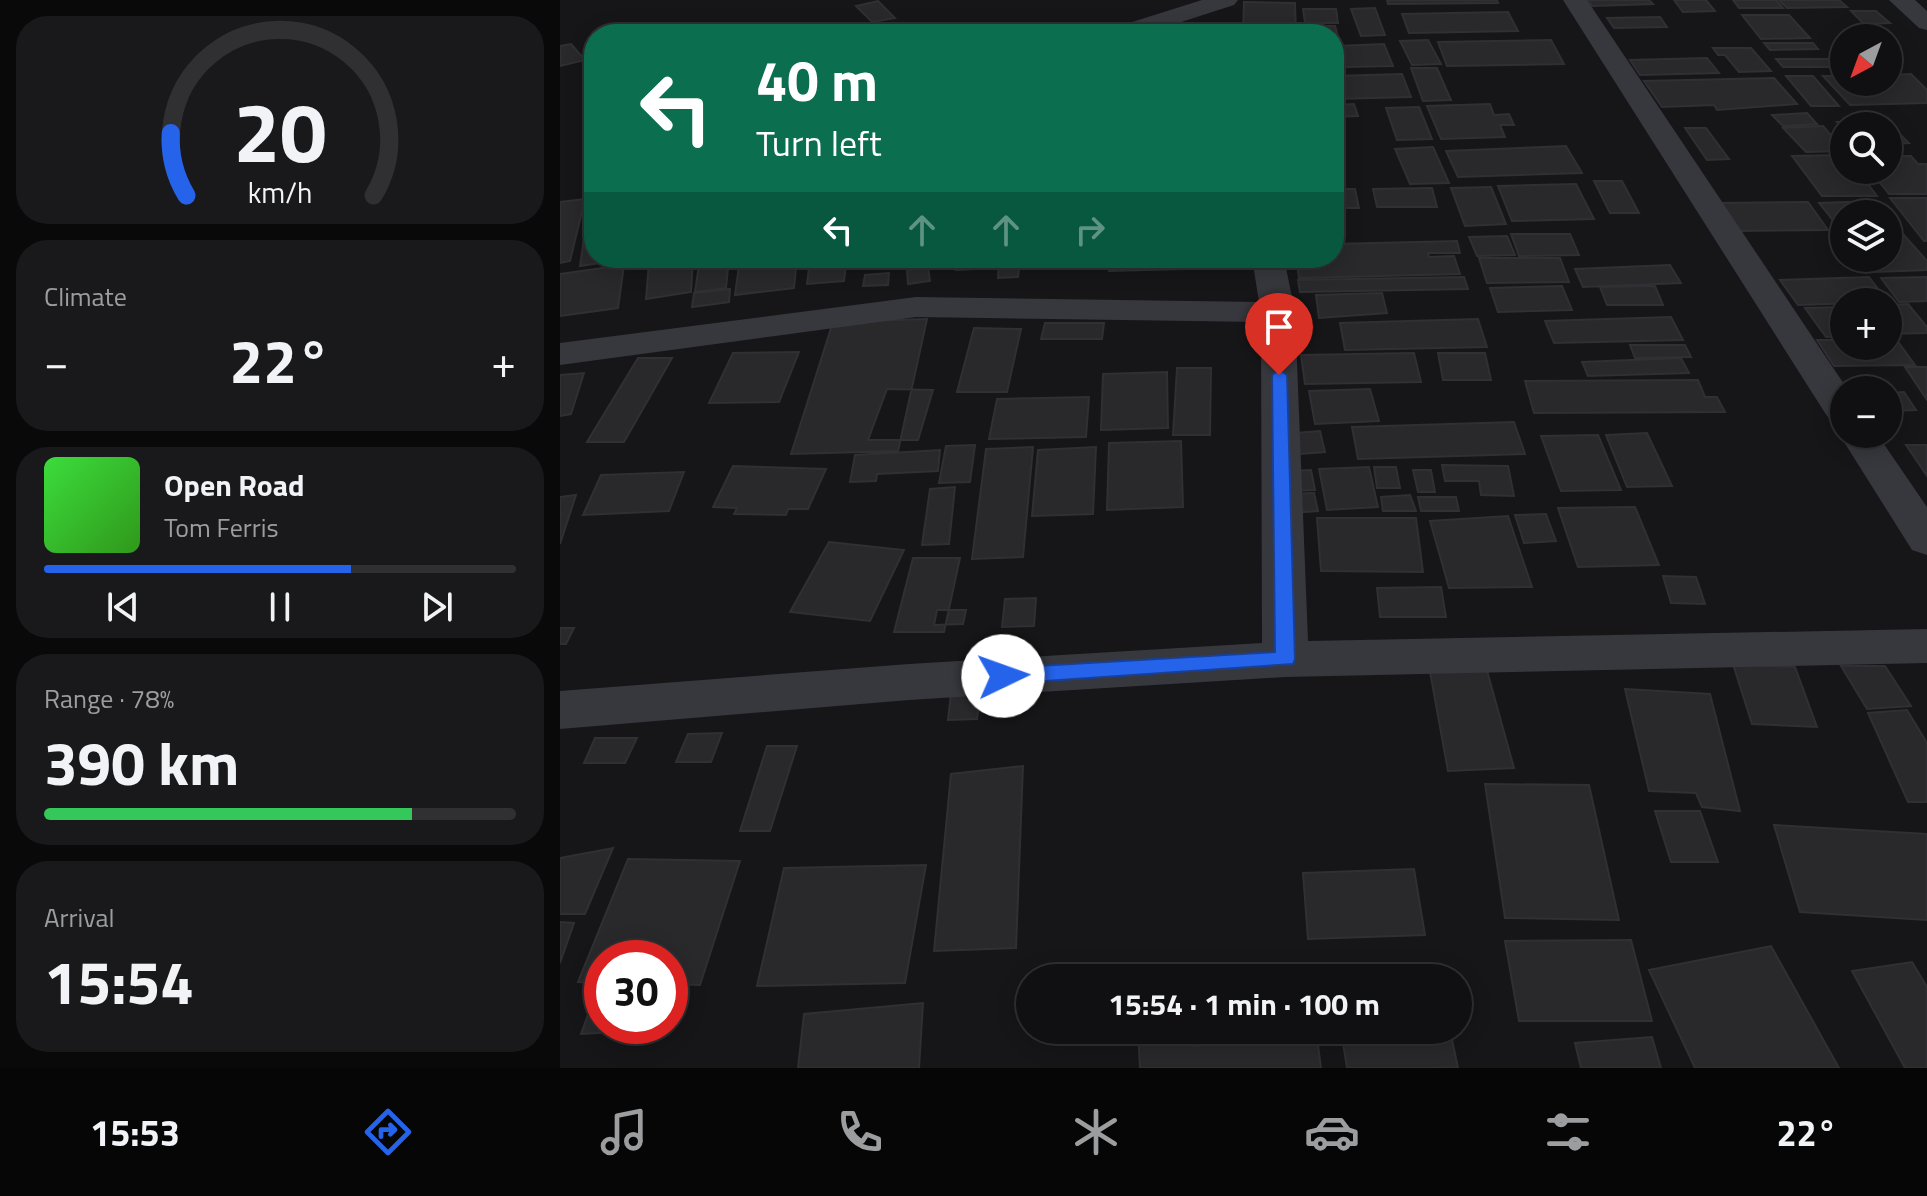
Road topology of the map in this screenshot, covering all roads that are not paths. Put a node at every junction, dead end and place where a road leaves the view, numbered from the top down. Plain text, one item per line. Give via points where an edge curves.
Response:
1 (1575, 0) edge
2 (1901, 0) edge
3 (1225, 8) edge
4 (1927, 23) edge
5 (1160, 24) edge
6 (1270, 268) edge
7 (1278, 312) junction
8 (560, 354) edge
9 (1830, 392) edge
10 (1867, 448) edge
11 (1927, 540) edge
12 (1927, 646) edge
13 (1285, 659) junction
14 (560, 710) edge

1 - 9 street
2 - 4 street
3 - 5 street
6 - 7 street
7 - 8 street via 916,307
7 - 13 street
10 - 11 street
12 - 13 street
13 - 14 street

